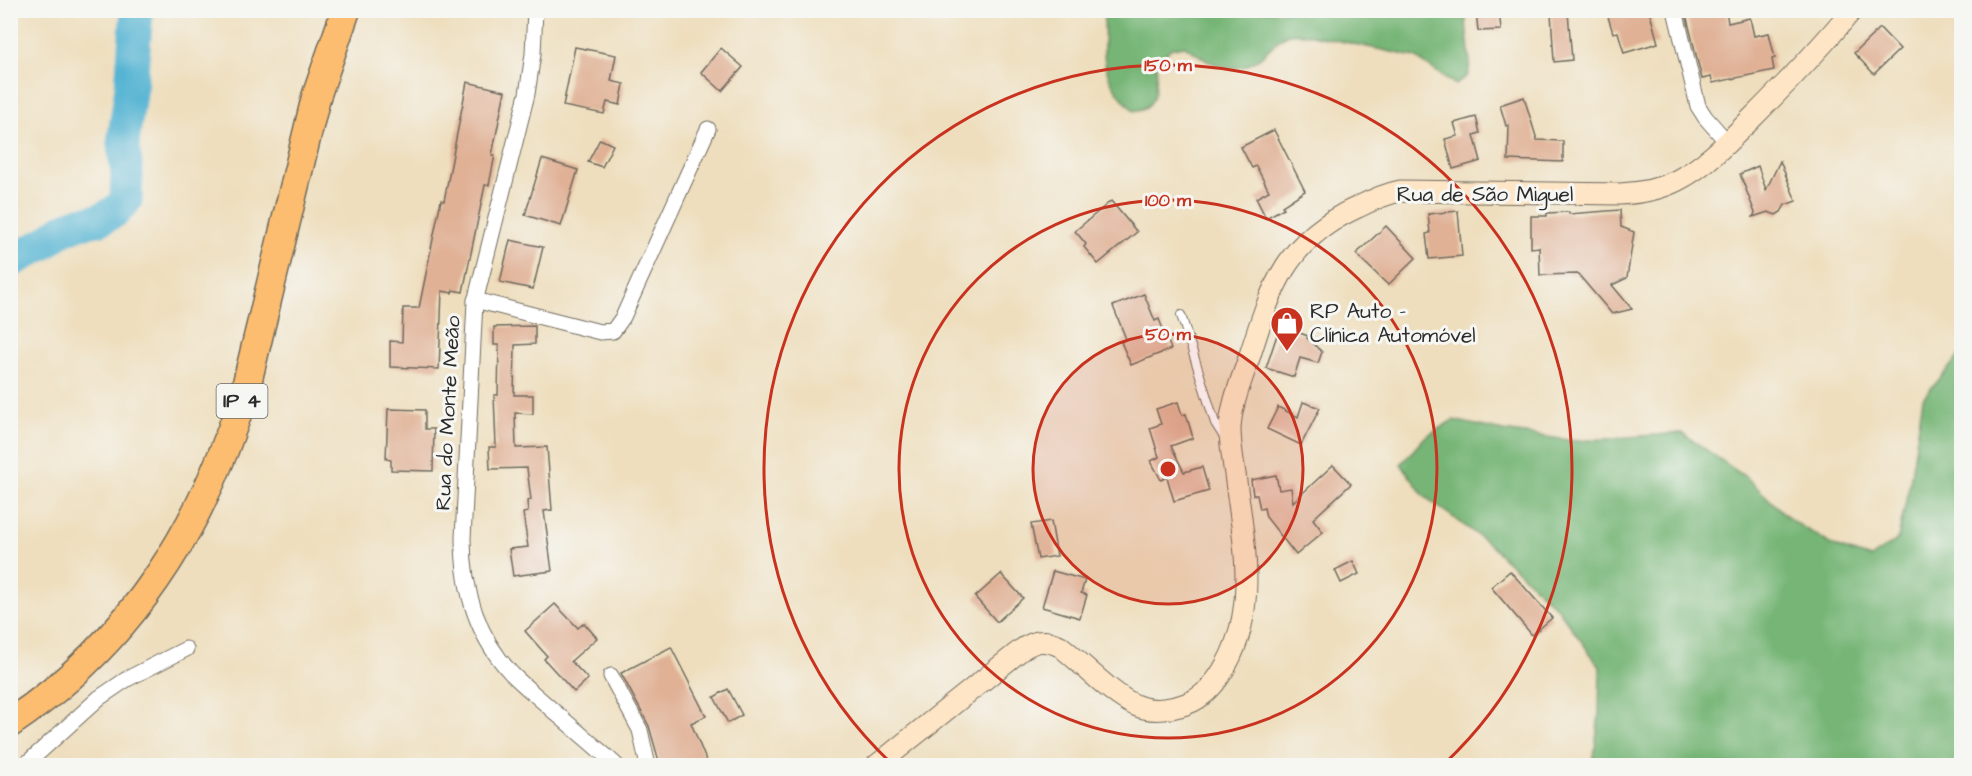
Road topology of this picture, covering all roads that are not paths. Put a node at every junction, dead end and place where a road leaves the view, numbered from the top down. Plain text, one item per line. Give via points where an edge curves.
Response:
1 (326, 10) edge
2 (346, 10) edge
3 (535, 10) edge
4 (1675, 10) edge
5 (1852, 10) edge
6 (708, 129) dead end
7 (1727, 142) junction
8 (475, 300) junction
9 (1181, 315) dead end
10 (1231, 442) junction
11 (186, 649) dead end
12 (611, 676) dead end
13 (10, 705) edge
14 (10, 723) edge
15 (24, 765) edge
16 (616, 765) edge
17 (648, 765) edge
18 (876, 765) edge

1 - 13 highway, IP 4 via 299,92 238,356 195,477 154,550 103,620 65,660
2 - 14 highway, IP 4 via 316,97 247,383 208,488 178,544 129,617 71,678
3 - 8 street, Rua do Monte Meão via 527,94
4 - 7 street via 1696,101 1702,114
5 - 7 street, Rua de São Miguel via 1815,55
6 - 8 street via 623,317 613,331 600,332
7 - 10 street, Rua de São Miguel via 1691,172 1651,190 1620,194 1400,191 1331,220 1296,252 1271,293 1233,407
8 - 16 street, Rua do Monte Meão via 463,547 473,610 490,645 514,675
9 - 10 lane via 1215,423
10 - 18 street, Rua de São Miguel via 1247,588 1235,647 1218,679 1198,698 1165,708 1134,705 1060,646 1036,641
11 - 15 street via 99,698
12 - 17 street via 640,730

